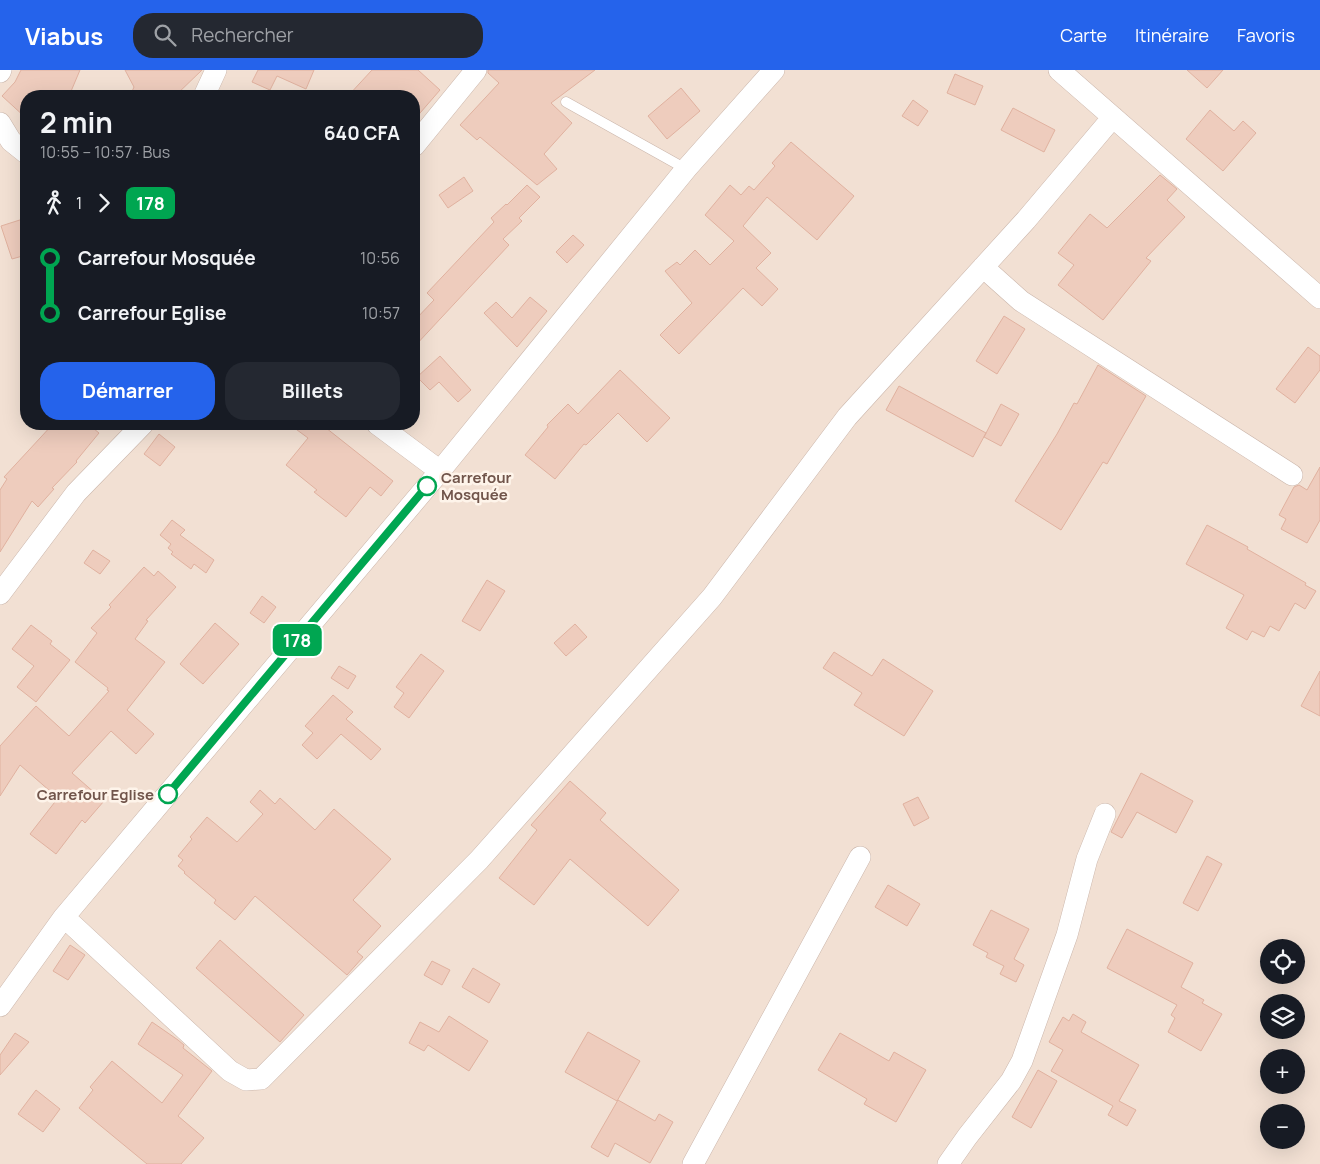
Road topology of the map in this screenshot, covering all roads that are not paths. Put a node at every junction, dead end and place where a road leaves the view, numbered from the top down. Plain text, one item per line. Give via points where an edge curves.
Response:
1 (216, 70) edge
2 (476, 70) edge
3 (774, 70) edge
4 (1059, 70) edge
5 (207, 90) edge
6 (566, 102) dead end
7 (1113, 117) junction
8 (420, 139) edge
9 (686, 169) junction
10 (983, 267) junction
11 (1320, 298) edge
12 (137, 430) edge
13 (385, 430) edge
14 (440, 471) junction
15 (1292, 475) dead end
16 (0, 594) edge
17 (1106, 814) dead end
18 (860, 857) dead end
19 (64, 917) junction
20 (0, 1006) edge
21 (693, 1164) edge
22 (948, 1164) edge

1 - 5 street
2 - 8 street
3 - 9 street
4 - 7 street
6 - 9 lane
7 - 10 street
7 - 11 street
9 - 14 street
10 - 15 street via 1021,301 1052,322
10 - 19 street via 847,417 712,598 486,853 261,1079 246,1080 230,1071
12 - 16 street via 76,493
13 - 14 street
14 - 19 street
17 - 22 street via 1022,1060 1011,1081 966,1136
18 - 21 street
19 - 20 street

